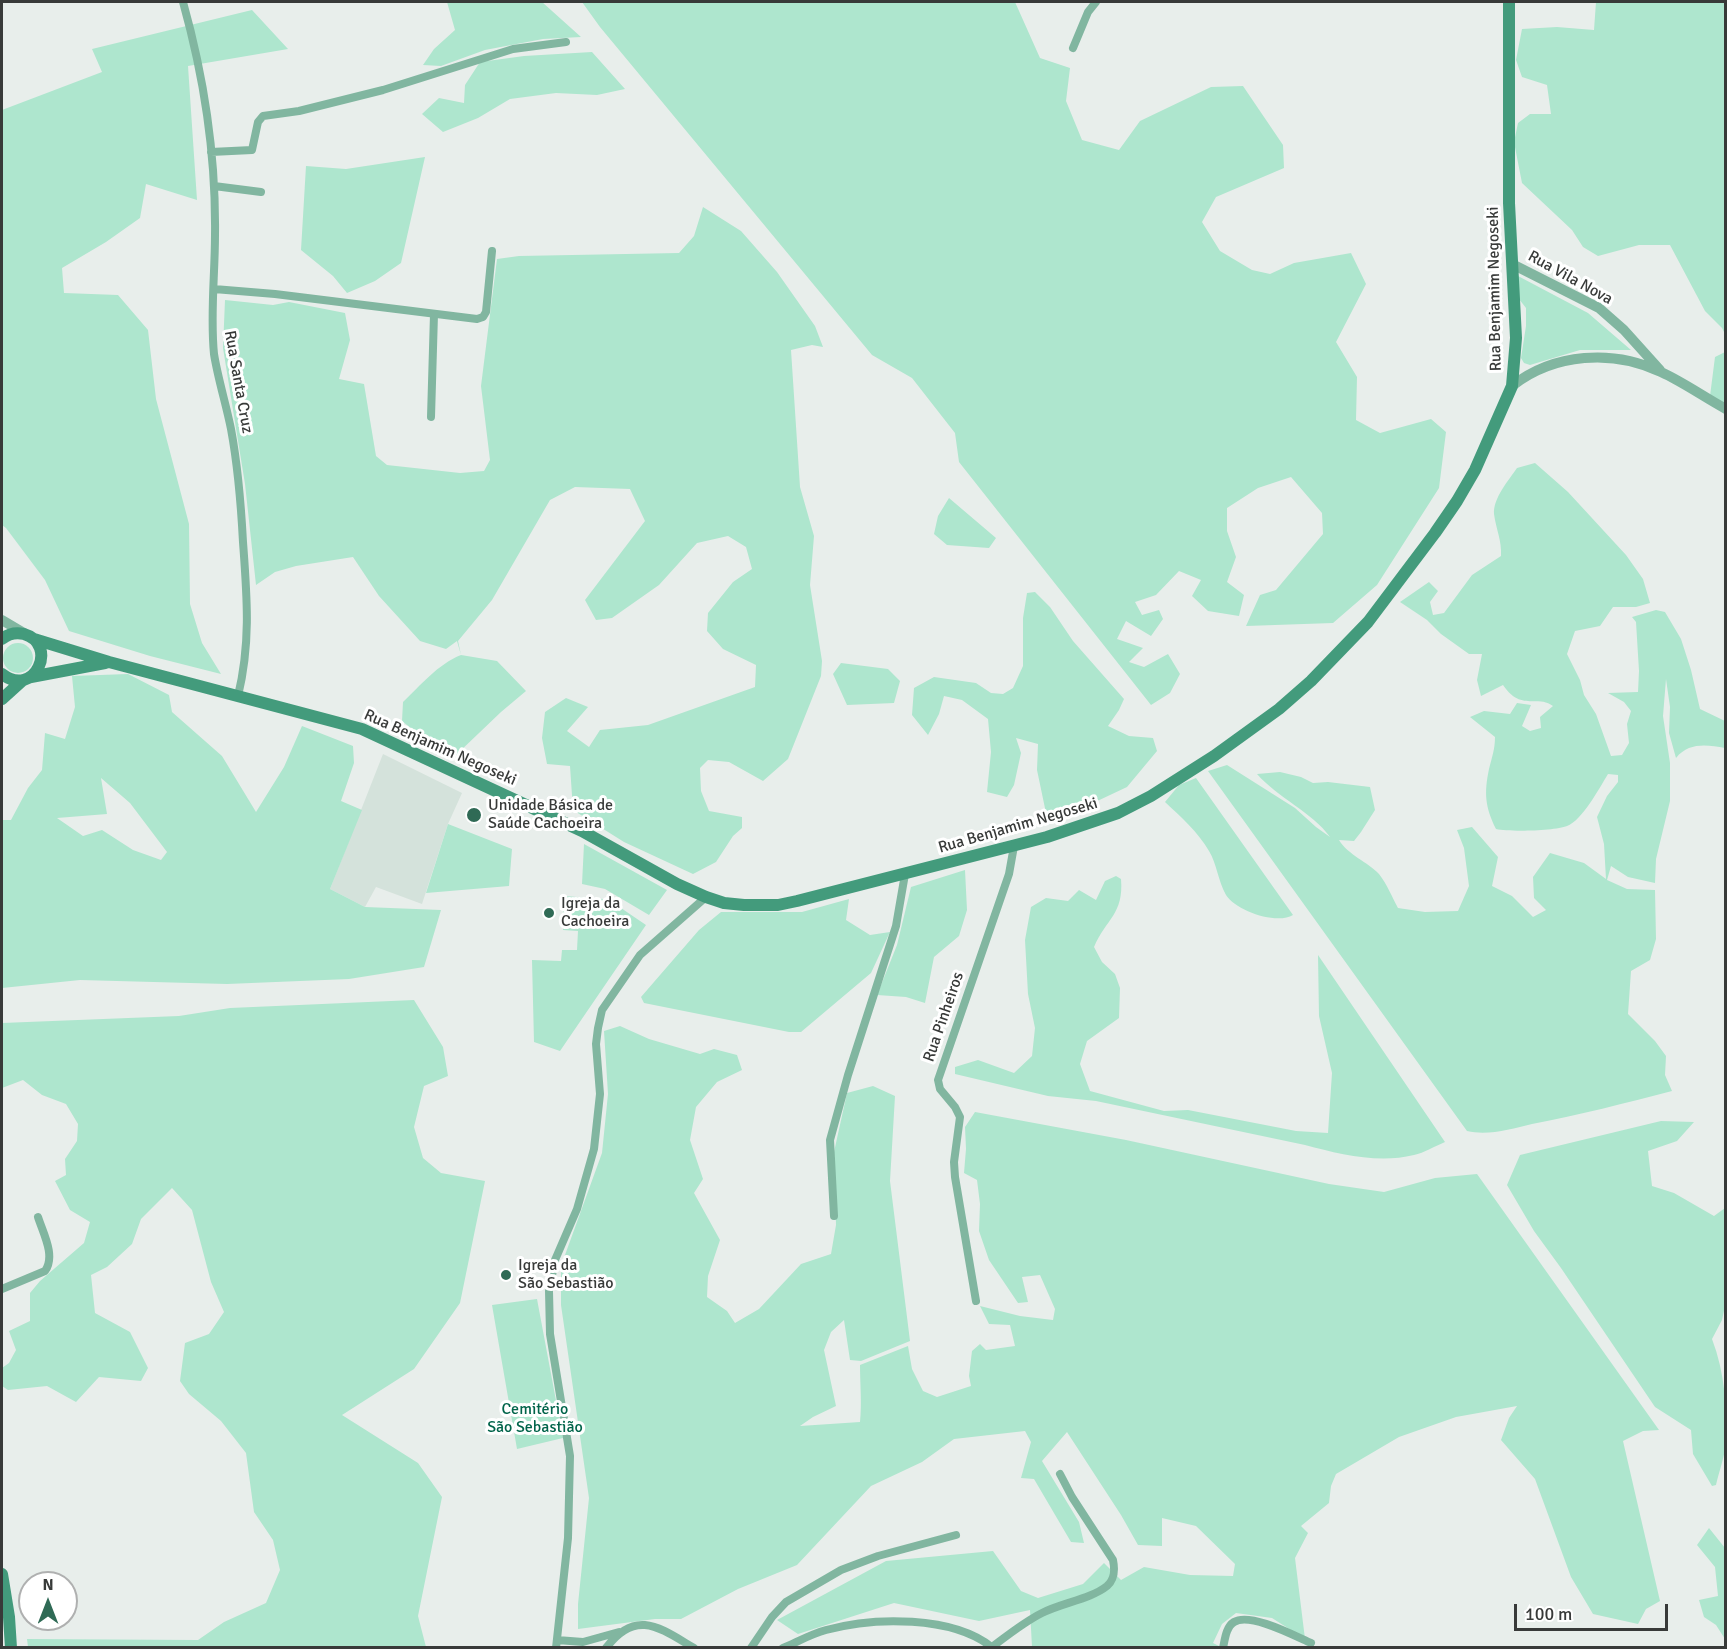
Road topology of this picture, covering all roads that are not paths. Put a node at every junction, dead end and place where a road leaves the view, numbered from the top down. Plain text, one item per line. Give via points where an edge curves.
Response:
1 (183, 2) edge
2 (1096, 2) edge
3 (1509, 2) edge
4 (566, 42) dead end
5 (1073, 48) dead end
6 (211, 152) junction
7 (214, 186) junction
8 (261, 192) dead end
9 (492, 251) dead end
10 (1512, 264) junction
11 (214, 289) junction
12 (434, 314) junction
13 (1662, 372) junction
14 (1512, 386) junction
15 (1725, 409) edge
16 (431, 417) dead end
17 (2, 620) edge
18 (30, 637) junction
19 (2, 639) edge
20 (109, 662) junction
21 (2, 674) edge
22 (27, 679) junction
23 (238, 696) junction
24 (2, 699) edge
25 (1014, 846) junction
26 (905, 874) junction
27 (706, 897) junction
28 (834, 1216) dead end
29 (38, 1217) dead end
30 (2, 1289) edge
31 (976, 1301) dead end
32 (1060, 1473) dead end
33 (956, 1535) dead end
34 (2, 1574) edge
35 (622, 1631) junction
36 (1311, 1643) dead end
37 (557, 1644) edge
38 (11, 1647) edge
39 (606, 1647) edge
40 (694, 1647) edge
41 (751, 1647) edge
42 (783, 1647) edge
43 (992, 1647) edge
44 (1223, 1647) edge

1 - 6 street, Rua Santa Cruz via 202,82
2 - 5 street
3 - 10 main road, Rua Benjamim Negoseki
4 - 6 street via 513,49 383,90 263,116 252,150
6 - 7 street, Rua Santa Cruz
7 - 8 street
7 - 11 street, Rua Santa Cruz
9 - 12 street via 483,317
10 - 13 street, Rua Vila Nova via 1599,308
10 - 14 main road, Rua Benjamim Negoseki via 1516,338
11 - 12 street
11 - 23 street, Rua Santa Cruz via 214,354 239,478 247,592 248,646
12 - 16 street
13 - 14 street, Rua Vila Nova via 1624,359 1594,357 1540,368
13 - 15 street, Rua Vila Nova
14 - 25 main road, Rua Benjamim Negoseki via 1475,470 1436,534 1368,622 1311,681 1245,735 1150,796 1092,824
17 - 18 street
18 - 19 main road via 13,633
18 - 20 main road, Rua Benjamim Negoseki
18 - 22 main road via 41,652 41,659 40,666
20 - 22 main road, Rua Benjamim Negoseki
20 - 23 main road, Rua Benjamim Negoseki
21 - 22 main road via 10,680
22 - 24 main road
23 - 27 main road, Rua Benjamim Negoseki via 381,736 582,831
25 - 26 main road, Rua Benjamim Negoseki
25 - 31 street, Rua Pinheiros via 938,1080 960,1117 955,1177
26 - 27 main road, Rua Benjamim Negoseki via 778,905 724,903
26 - 28 street via 896,926 830,1140
27 - 37 street via 639,955 602,1010 596,1044 600,1094 594,1149 577,1209 555,1260 549,1291 550,1334 570,1456 568,1538
29 - 30 street via 49,1265 45,1271
32 - 43 street via 1113,1560 1113,1578 1100,1591 1041,1613
33 - 41 street via 860,1562 831,1576 786,1602
34 - 38 main road
35 - 37 street via 583,1642
35 - 39 street
35 - 40 street via 632,1626 657,1626
36 - 44 street via 1247,1619 1235,1621 1228,1628
42 - 43 street via 827,1630 879,1622 940,1625 979,1637

